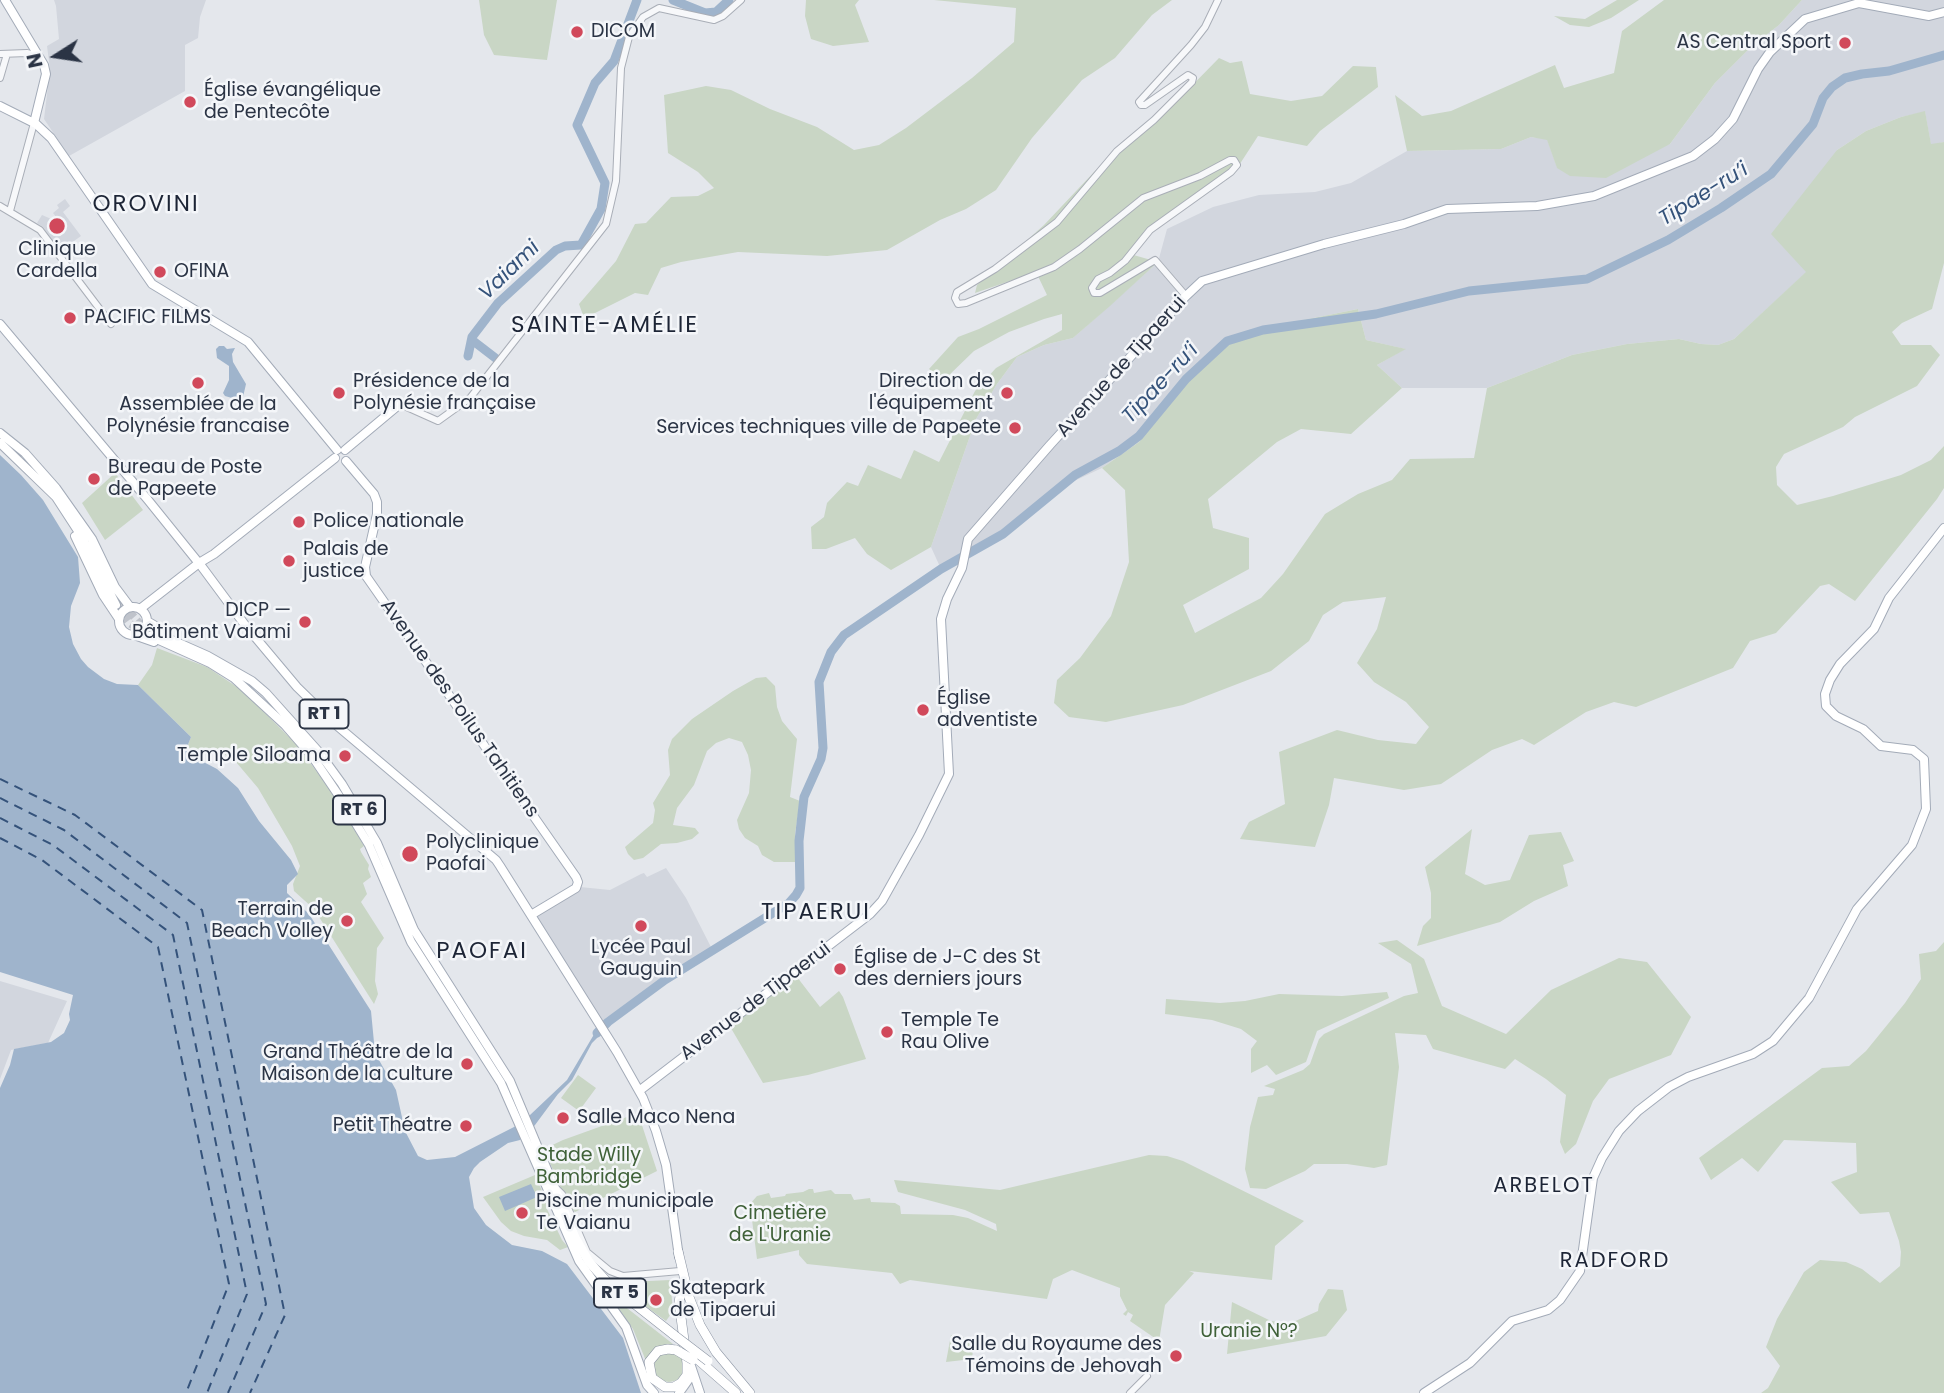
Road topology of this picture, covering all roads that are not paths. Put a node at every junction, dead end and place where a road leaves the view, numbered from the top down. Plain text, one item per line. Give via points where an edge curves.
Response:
1 (5, 0) edge
2 (741, 0) edge
3 (1218, 0) edge
4 (1944, 12) edge
5 (3, 54) edge
6 (38, 56) junction
7 (0, 78) edge
8 (0, 106) edge
9 (34, 123) junction
10 (0, 206) edge
11 (10, 211) junction
12 (1186, 296) junction
13 (0, 324) edge
14 (111, 324) dead end
15 (400, 404) joint
16 (0, 433) edge
17 (0, 443) edge
18 (339, 453) junction
19 (37, 478) junction
20 (72, 510) junction
21 (1944, 528) edge
22 (203, 563) junction
23 (130, 607) junction
24 (144, 615) junction
25 (119, 619) junction
26 (134, 635) junction
27 (242, 674) junction
28 (250, 692) junction
29 (531, 915) junction
30 (639, 1091) junction
31 (521, 1116) junction
32 (531, 1140) junction
33 (555, 1188) junction
34 (575, 1244) junction
35 (678, 1251) junction
36 (680, 1271) junction
37 (681, 1291) junction
38 (673, 1337) junction
39 (693, 1360) junction
40 (710, 1366) junction
41 (1147, 1376) dead end
42 (655, 1382) junction
43 (689, 1390) edge
44 (654, 1393) edge
45 (736, 1393) edge
46 (744, 1393) edge
47 (750, 1393) edge
48 (1130, 1393) edge
49 (1424, 1393) edge

1 - 6 main road
2 - 15 street via 714,20 659,8 643,17 629,37 621,68 616,181 606,224 470,398 438,421
3 - 12 street via 1199,35 1140,104 1188,75 1192,82 1117,151 1057,222 995,270 957,292 955,298 958,304 966,303 1054,267 1143,198 1234,160 1237,164 1231,172 1150,230 1125,261 1092,288 1100,293 1155,260
4 - 12 main road, Avenue de Tipaerui via 1917,15 1859,3 1805,19 1770,52 1733,119 1715,139 1693,156 1601,194 1538,206 1447,209 1212,277
5 - 6 street
5 - 7 street
6 - 9 main road via 46,74
8 - 9 main road
9 - 11 street
9 - 18 main road via 51,138 152,284 248,341
10 - 11 street
11 - 14 street via 44,234
12 - 30 main road, Avenue de Tipaerui via 968,539 941,619 949,774 887,893 870,914
13 - 22 main road, RT 1
15 - 18 main road
16 - 20 main road via 33,461
17 - 19 main road
18 - 22 main road
18 - 29 main road, Avenue des Poilus Tahitiens via 339,462 346,461 377,502 365,567 369,579 576,877 578,886
19 - 20 main road via 73,522 119,603
19 - 25 main road via 66,518
20 - 23 main road
21 - 49 main road via 1894,591 1874,629 1840,664 1825,694 1826,706 1836,716 1863,729 1881,746 1913,750 1924,759 1926,809 1912,845 1857,909 1809,998 1773,1041 1753,1055 1668,1087 1619,1130 1593,1178 1580,1271 1560,1300 1548,1310 1512,1321 1470,1363
22 - 24 main road
22 - 29 main road, RT 1 via 258,642 308,699 496,860
23 - 24 main road
23 - 25 main road
24 - 26 main road via 142,631
24 - 27 main road
25 - 26 main road via 123,631
26 - 28 main road via 205,665
27 - 28 main road, RT 6 via 152,634 210,663
27 - 31 main road, RT 6 via 266,693 318,751 357,807 414,930 500,1063
28 - 31 main road, RT 6 via 312,756 355,819 411,942
29 - 30 main road, RT 1
30 - 35 main road, RT 1 via 664,1157
31 - 32 main road, RT 6
32 - 33 main road, RT 6
32 - 34 main road, RT 6
33 - 34 main road, RT 6
33 - 36 street via 562,1194 587,1252 617,1274
34 - 38 highway, RT 5 via 608,1283
34 - 44 main road via 589,1276 626,1327
35 - 36 main road, RT 1
35 - 47 highway via 700,1325
36 - 37 main road, RT 1
37 - 39 main road, RT 1
37 - 42 highway via 687,1375 674,1387
38 - 39 highway, RT 5, bridge
38 - 40 highway, RT 5, bridge
39 - 40 highway
39 - 42 highway, bridge via 676,1350 661,1350 652,1357 649,1368
39 - 43 main road, RT 1
39 - 43 main road, RT 1
40 - 45 highway, RT 5
40 - 46 highway, RT 5
41 - 48 street
42 - 43 highway via 667,1392

